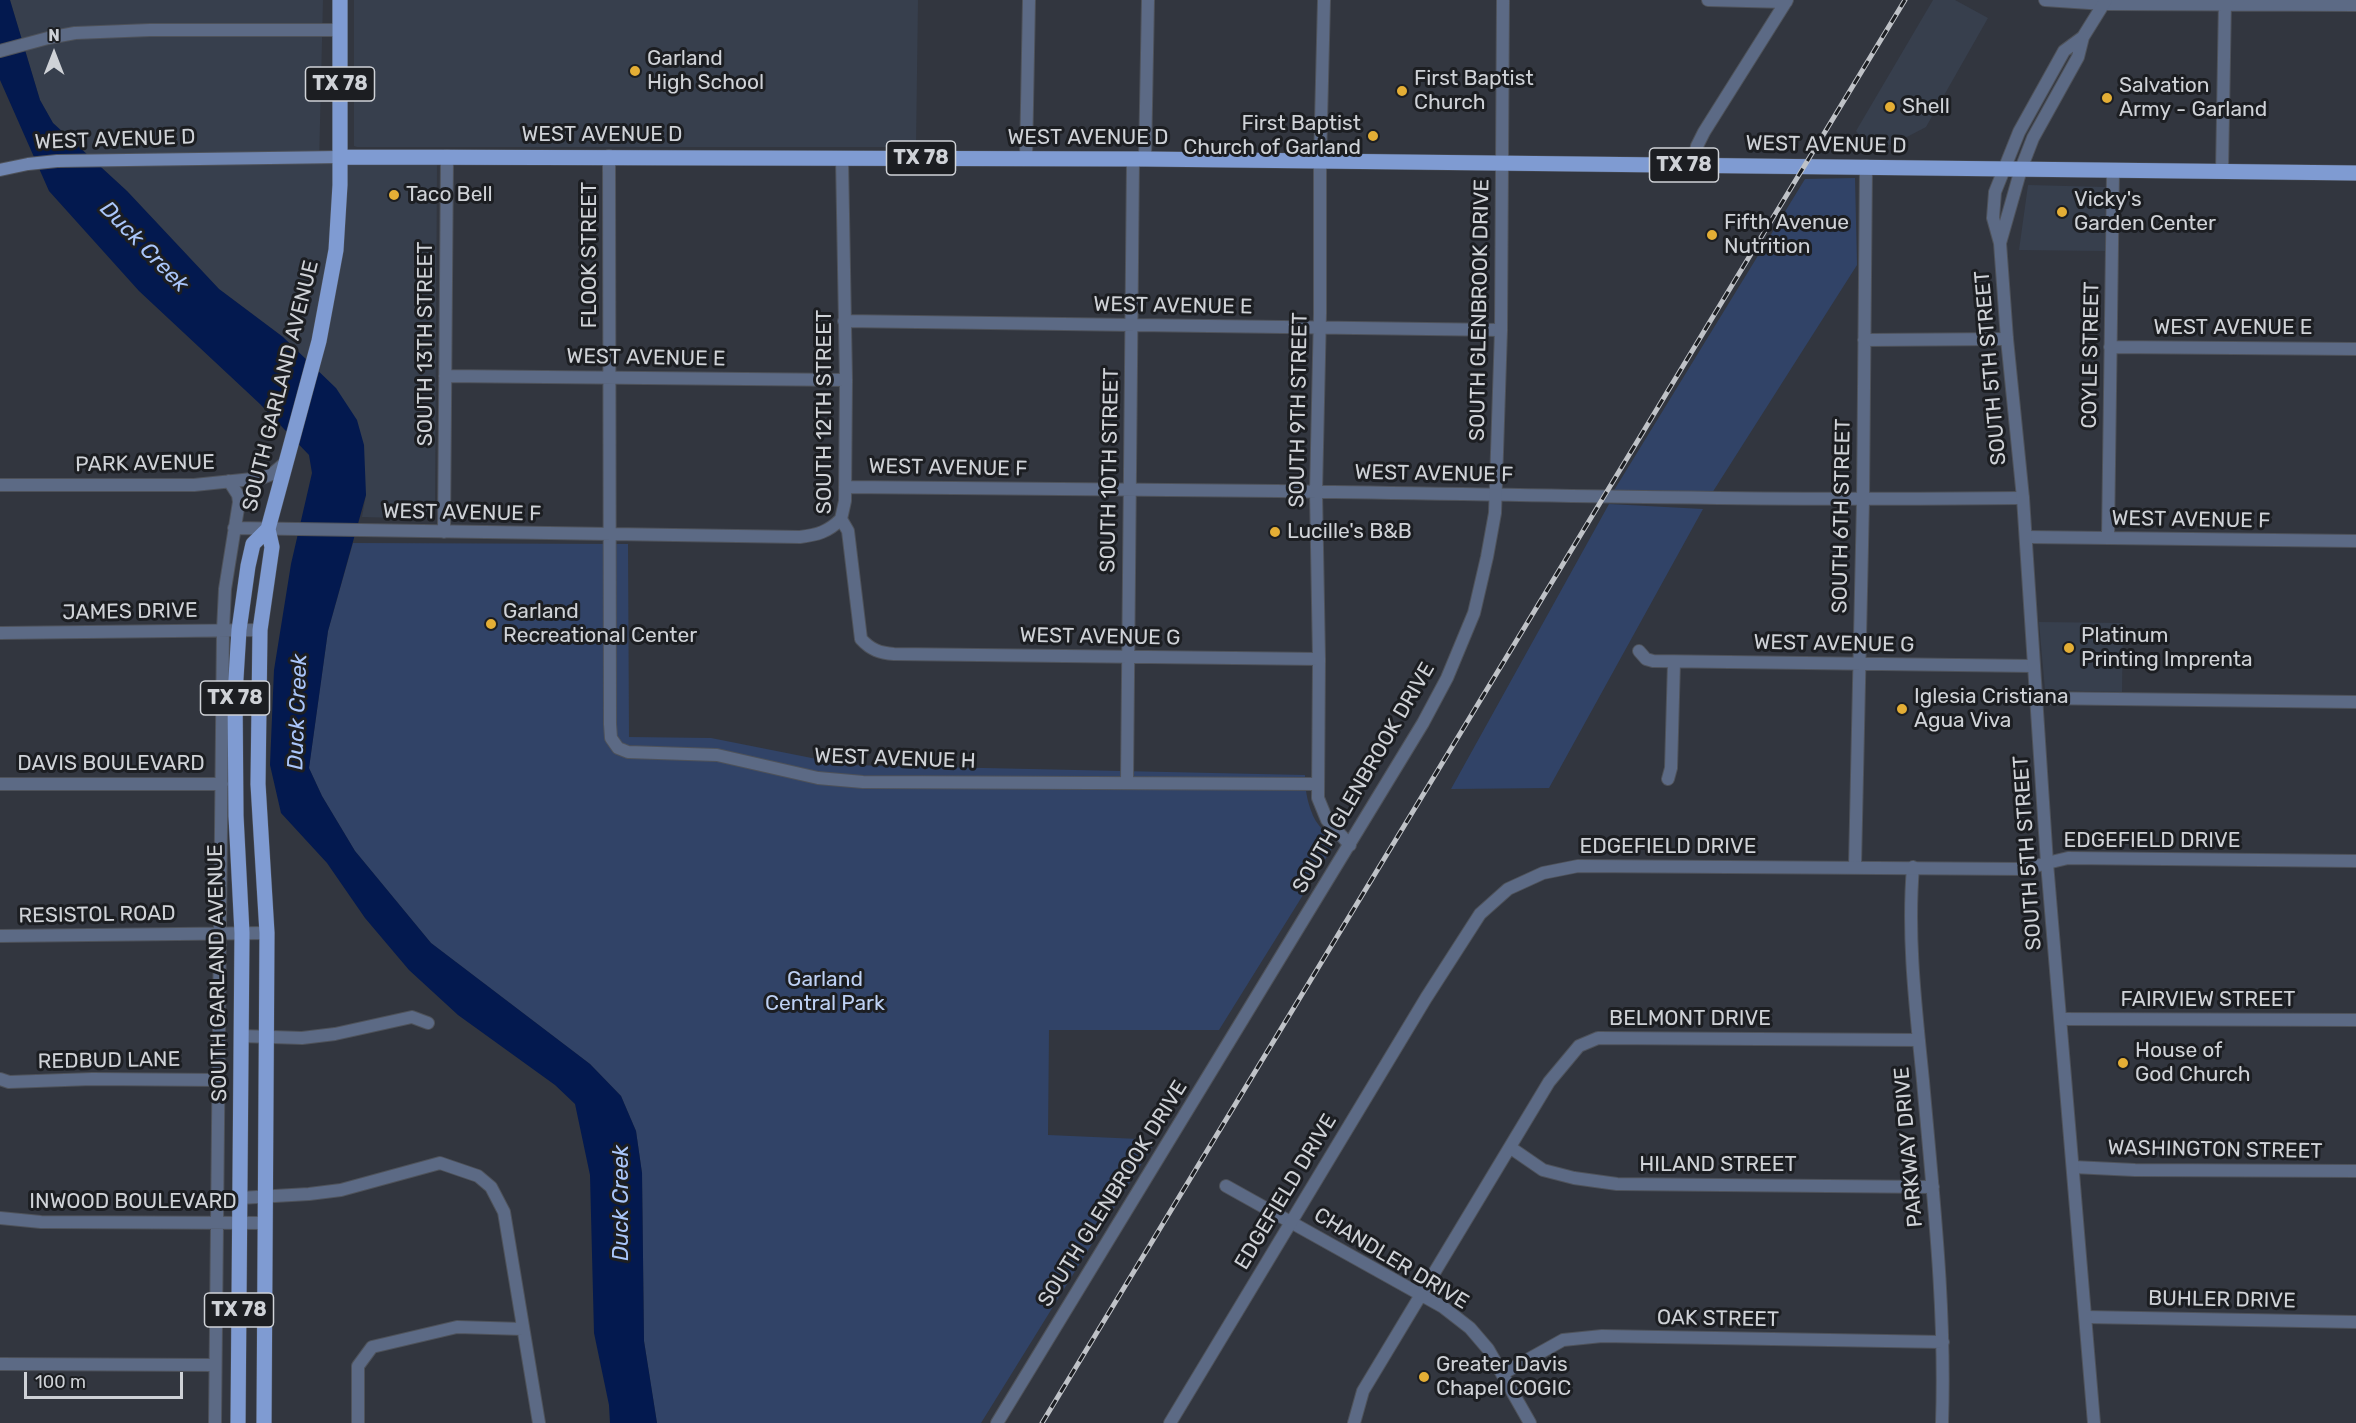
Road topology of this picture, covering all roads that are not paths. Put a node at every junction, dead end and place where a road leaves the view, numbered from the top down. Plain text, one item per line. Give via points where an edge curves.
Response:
1 (340, 0) edge
2 (1029, 0) edge
3 (1148, 0) edge
4 (1324, 0) edge
5 (1503, 0) edge
6 (1708, 0) edge
7 (2045, 0) edge
8 (1786, 1) edge
9 (2105, 2) edge
10 (2225, 2) edge
11 (2356, 5) edge
12 (339, 30) junction
13 (2083, 37) junction
14 (0, 51) edge
15 (447, 156) junction
16 (609, 156) junction
17 (340, 157) junction
18 (842, 158) junction
19 (1026, 159) junction
20 (1139, 159) junction
21 (1320, 162) junction
22 (1502, 164) junction
23 (1694, 165) junction
24 (1866, 166) junction
25 (2002, 169) junction
26 (2021, 169) junction
27 (0, 170) edge
28 (2222, 171) junction
29 (2114, 172) junction
30 (2356, 173) edge
31 (2000, 243) junction
32 (844, 321) junction
33 (1131, 325) junction
34 (1319, 327) junction
35 (1501, 330) junction
36 (2007, 339) junction
37 (1864, 340) junction
38 (2110, 347) junction
39 (2356, 349) edge
40 (445, 376) junction
41 (608, 377) junction
42 (846, 380) junction
43 (286, 462) junction
44 (229, 481) junction
45 (0, 484) edge
46 (845, 487) junction
47 (1130, 490) junction
48 (1316, 492) junction
49 (1497, 495) junction
50 (2023, 498) junction
51 (1863, 500) junction
52 (841, 519) junction
53 (234, 528) junction
54 (262, 529) junction
55 (444, 532) junction
56 (610, 534) junction
57 (2026, 537) junction
58 (2108, 538) junction
59 (2356, 541) edge
60 (223, 630) junction
61 (239, 630) junction
62 (260, 630) junction
63 (0, 633) edge
64 (1638, 651) dead end
65 (881, 653) joint
66 (1128, 656) junction
67 (1319, 659) junction
68 (1674, 662) junction
69 (1859, 663) junction
70 (2033, 666) junction
71 (2036, 698) junction
72 (2356, 702) edge
73 (1668, 779) dead end
74 (1127, 782) junction
75 (0, 784) edge
76 (222, 784) junction
77 (1318, 784) junction
78 (1350, 845) junction
79 (2356, 861) edge
80 (2047, 863) junction
81 (1855, 866) junction
82 (1913, 867) junction
83 (221, 933) junction
84 (242, 933) junction
85 (267, 933) junction
86 (0, 936) edge
87 (2061, 1018) junction
88 (2356, 1020) edge
89 (428, 1023) dead end
90 (242, 1036) junction
91 (266, 1036) junction
92 (1919, 1040) junction
93 (0, 1079) edge
94 (219, 1080) junction
95 (1511, 1148) junction
96 (2073, 1167) junction
97 (2356, 1171) edge
98 (1226, 1186) dead end
99 (1933, 1187) junction
100 (265, 1197) junction
101 (240, 1198) junction
102 (0, 1218) edge
103 (217, 1222) junction
104 (240, 1222) junction
105 (1291, 1222) junction
106 (265, 1223) junction
107 (1421, 1295) junction
108 (2086, 1317) junction
109 (2356, 1322) edge
110 (523, 1329) junction
111 (1943, 1342) junction
112 (0, 1364) edge
113 (215, 1365) junction
114 (1502, 1374) junction
115 (215, 1423) edge
116 (238, 1423) edge
117 (264, 1423) edge
118 (358, 1423) edge
119 (539, 1423) edge
120 (997, 1423) edge
121 (1170, 1423) edge
122 (1354, 1423) edge
123 (1530, 1423) edge
124 (1942, 1423) edge
125 (2094, 1423) edge

1 - 12 main road, SOUTH GARLAND AVENUE / TX 78
2 - 19 street
3 - 20 street, SOUTH 10TH STREET
4 - 21 street, SOUTH 9TH STREET
5 - 22 street, SOUTH GLENBROOK DRIVE
6 - 8 street
7 - 9 street
8 - 23 street via 1704,132
9 - 10 street
9 - 13 street, SOUTH 5TH STREET
10 - 11 street
10 - 28 street
12 - 14 street via 75,33
12 - 17 main road, SOUTH GARLAND AVENUE / TX 78
13 - 25 street, SOUTH 5TH STREET via 2064,51
13 - 26 street, SOUTH 5TH STREET via 2078,57 2033,138
15 - 16 main road, WEST AVENUE D / TX 78
15 - 17 main road, WEST AVENUE D / TX 78
15 - 40 street, SOUTH 13TH STREET
16 - 18 main road, WEST AVENUE D / TX 78
16 - 41 street, FLOOK STREET
17 - 27 main road, WEST AVENUE D via 57,161
17 - 43 main road, SOUTH GARLAND AVENUE / TX 78 via 336,250 318,340
18 - 19 main road, WEST AVENUE D / TX 78
18 - 32 street, SOUTH 12TH STREET
19 - 20 main road, WEST AVENUE D / TX 78
20 - 21 main road, WEST AVENUE D / TX 78
20 - 33 street, SOUTH 10TH STREET
21 - 22 main road, WEST AVENUE D / TX 78
21 - 34 street, SOUTH 9TH STREET
22 - 23 main road, WEST AVENUE D / TX 78
22 - 35 street, SOUTH GLENBROOK DRIVE
23 - 24 main road, WEST AVENUE D / TX 78
24 - 25 main road, WEST AVENUE D / TX 78
24 - 37 street, SOUTH 6TH STREET
25 - 26 main road, WEST AVENUE D / TX 78
25 - 31 street, SOUTH 5TH STREET via 1993,218
26 - 29 main road, WEST AVENUE D / TX 78
26 - 31 street, SOUTH 5TH STREET
28 - 29 main road, WEST AVENUE D / TX 78
28 - 30 main road, WEST AVENUE D / TX 78
29 - 38 street, COYLE STREET
31 - 36 street, SOUTH 5TH STREET
32 - 33 street, WEST AVENUE E
32 - 42 street, SOUTH 12TH STREET
33 - 34 street, WEST AVENUE E
33 - 47 street, SOUTH 10TH STREET
34 - 35 street, WEST AVENUE E
34 - 48 street, SOUTH 9TH STREET
35 - 49 street, SOUTH GLENBROOK DRIVE
36 - 37 street
36 - 50 street, SOUTH 5TH STREET
37 - 51 street, SOUTH 6TH STREET
38 - 39 street, WEST AVENUE E
38 - 58 street, COYLE STREET
40 - 41 street, WEST AVENUE E
40 - 55 street, SOUTH 13TH STREET
41 - 42 street, WEST AVENUE E
41 - 56 street, FLOOK STREET
42 - 46 street, SOUTH 12TH STREET
43 - 44 street, PARK AVENUE via 262,478
43 - 54 main road, SOUTH GARLAND AVENUE / TX 78
44 - 45 street, PARK AVENUE via 194,485
44 - 53 street via 239,502
46 - 47 street, WEST AVENUE F
46 - 52 street, SOUTH 12TH STREET
47 - 48 street, WEST AVENUE F
47 - 66 street, SOUTH 10TH STREET
48 - 49 street, WEST AVENUE F
48 - 67 street, SOUTH 9TH STREET
49 - 51 street, WEST AVENUE F
49 - 78 street, SOUTH GLENBROOK DRIVE via 1487,557 1465,638 1423,723
50 - 51 street, WEST AVENUE F
50 - 57 street, SOUTH 5TH STREET
51 - 69 street, SOUTH 6TH STREET
52 - 56 street, WEST AVENUE F via 819,535 800,537
52 - 65 street, SOUTH 12TH STREET via 848,531 861,639
53 - 54 street
53 - 60 street
54 - 55 street, WEST AVENUE F
54 - 61 main road, SOUTH GARLAND AVENUE / TX 78 via 253,544
54 - 62 main road, SOUTH GARLAND AVENUE / TX 78 via 272,547
55 - 56 street, WEST AVENUE F
56 - 74 street, WEST AVENUE H via 610,724 611,738 618,748 637,753 717,755 818,778 863,782
57 - 58 street, WEST AVENUE F
57 - 70 street, SOUTH 5TH STREET
58 - 59 street, WEST AVENUE F
60 - 61 street, JAMES DRIVE
60 - 63 street, JAMES DRIVE
60 - 76 street
61 - 62 street, JAMES DRIVE
61 - 84 main road, SOUTH GARLAND AVENUE / TX 78 via 234,754
62 - 85 main road, SOUTH GARLAND AVENUE / TX 78 via 258,784
64 - 68 street, WEST AVENUE G via 1653,662
65 - 66 street, WEST AVENUE G
66 - 67 street, WEST AVENUE G
66 - 74 street, SOUTH 10TH STREET
67 - 77 street, SOUTH 9TH STREET
68 - 69 street, WEST AVENUE G
68 - 73 street
69 - 70 street, WEST AVENUE G
69 - 81 street, SOUTH 6TH STREET
70 - 71 street, SOUTH 5TH STREET
71 - 72 street
71 - 80 street, SOUTH 5TH STREET
74 - 77 street, WEST AVENUE H
75 - 76 street, DAVIS BOULEVARD
76 - 83 street
77 - 78 street, SOUTH 9TH STREET via 1320,807
78 - 120 street, SOUTH GLENBROOK DRIVE
79 - 80 street, EDGEFIELD DRIVE via 2068,858
80 - 82 street, EDGEFIELD DRIVE via 2025,869
80 - 87 street, SOUTH 5TH STREET
81 - 82 street, EDGEFIELD DRIVE
81 - 105 street, EDGEFIELD DRIVE via 1578,866 1543,873 1508,889 1480,914
82 - 92 street, PARKWAY DRIVE via 1910,902
83 - 84 street, RESISTOL ROAD
83 - 86 street, RESISTOL ROAD
83 - 94 street
84 - 85 street, RESISTOL ROAD
84 - 90 main road, SOUTH GARLAND AVENUE / TX 78
85 - 91 main road, SOUTH GARLAND AVENUE / TX 78
87 - 88 street, FAIRVIEW STREET
87 - 96 street, SOUTH 5TH STREET
89 - 91 street via 412,1017 335,1034 302,1038
90 - 91 street
90 - 101 main road, SOUTH GARLAND AVENUE / TX 78
91 - 100 main road, SOUTH GARLAND AVENUE / TX 78
92 - 95 street, BELMONT DRIVE via 1598,1038 1568,1056
92 - 99 street, PARKWAY DRIVE
93 - 94 street, REDBUD LANE
94 - 103 street
95 - 99 street, HILAND STREET via 1543,1170 1617,1184
95 - 107 street, BELMONT DRIVE
96 - 97 street, WASHINGTON STREET
96 - 108 street, SOUTH 5TH STREET
98 - 105 street, CHANDLER DRIVE
99 - 111 street, PARKWAY DRIVE
100 - 101 street
100 - 106 main road, SOUTH GARLAND AVENUE / TX 78
100 - 110 street via 341,1190 440,1163 478,1176 491,1187 504,1209
101 - 104 main road, SOUTH GARLAND AVENUE / TX 78
102 - 103 street, INWOOD BOULEVARD via 41,1222
103 - 104 street, INWOOD BOULEVARD
103 - 113 street
104 - 106 street, INWOOD BOULEVARD
104 - 116 main road, SOUTH GARLAND AVENUE / TX 78
105 - 107 street, CHANDLER DRIVE
105 - 121 street, EDGEFIELD DRIVE
106 - 117 main road, SOUTH GARLAND AVENUE / TX 78
107 - 114 street, CHANDLER DRIVE via 1470,1328
107 - 122 street, BELMONT DRIVE via 1364,1391
108 - 109 street, BUHLER DRIVE
108 - 125 street, SOUTH 5TH STREET
110 - 118 street via 457,1327 372,1347 358,1366
110 - 119 street
111 - 114 street, OAK STREET via 1602,1336 1563,1340
111 - 124 street, PARKWAY DRIVE
112 - 113 street
113 - 115 street
114 - 123 street, CHANDLER DRIVE

